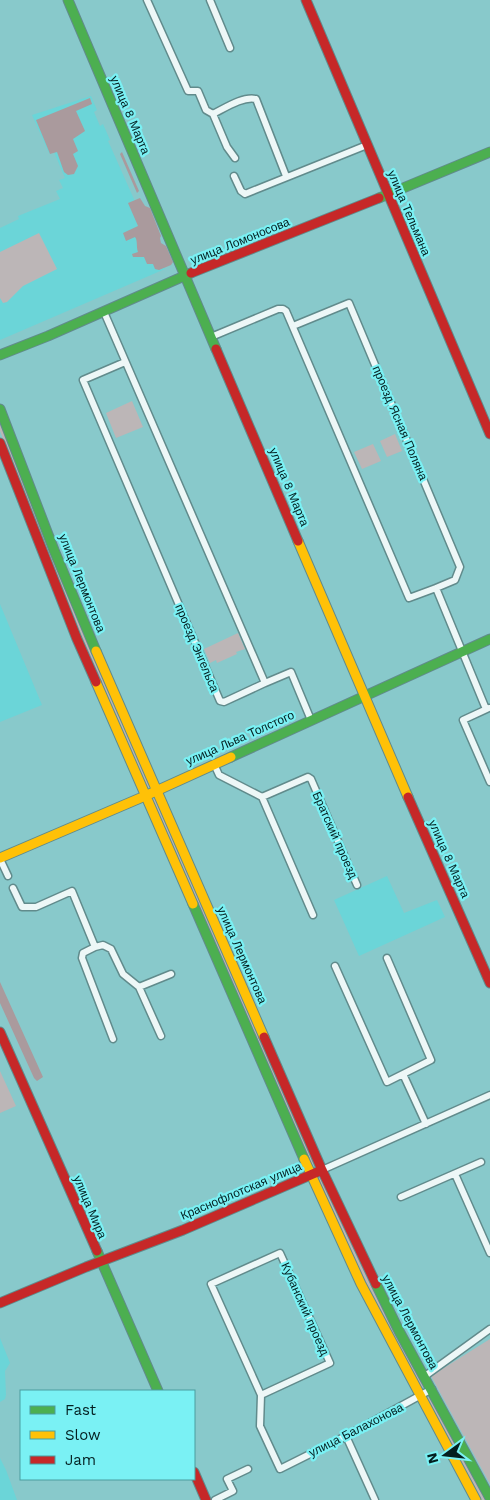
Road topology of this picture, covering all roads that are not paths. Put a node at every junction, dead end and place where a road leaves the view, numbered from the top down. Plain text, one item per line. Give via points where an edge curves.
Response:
1 (68, 0) edge
2 (147, 0) edge
3 (210, 0) edge
4 (306, 0) edge
5 (230, 48) dead end
6 (213, 114) junction
7 (367, 145) junction
8 (490, 152) edge
9 (235, 158) dead end
10 (234, 176) dead end
11 (286, 176) junction
12 (388, 196) junction
13 (185, 276) junction
14 (104, 312) junction
15 (293, 326) junction
16 (211, 337) junction
17 (0, 355) edge
18 (126, 362) junction
19 (0, 409) edge
20 (490, 434) edge
21 (0, 444) edge
22 (436, 588) junction
23 (490, 639) edge
24 (462, 652) junction
25 (265, 683) junction
26 (364, 696) junction
27 (488, 708) edge
28 (311, 720) junction
29 (214, 764) junction
30 (490, 782) edge
31 (156, 790) junction
32 (145, 796) junction
33 (262, 797) junction
34 (0, 858) edge
35 (8, 876) dead end
36 (357, 885) dead end
37 (13, 888) dead end
38 (313, 915) dead end
39 (95, 947) junction
40 (387, 958) dead end
41 (335, 966) dead end
42 (170, 974) dead end
43 (490, 983) edge
44 (140, 987) junction
45 (0, 1032) edge
46 (161, 1036) dead end
47 (113, 1039) dead end
48 (403, 1074) junction
49 (490, 1095) edge
50 (426, 1124) junction
51 (480, 1162) dead end
52 (322, 1170) junction
53 (310, 1174) junction
54 (455, 1174) junction
55 (401, 1197) dead end
56 (490, 1253) edge
57 (100, 1261) junction
58 (0, 1303) edge
59 (490, 1329) edge
60 (425, 1376) junction
61 (432, 1389) junction
62 (158, 1390) edge
63 (261, 1395) junction
64 (420, 1396) junction
65 (346, 1436) junction
66 (248, 1469) dead end
67 (195, 1474) edge
68 (490, 1498) edge
69 (206, 1500) edge
70 (214, 1500) edge
71 (375, 1500) edge
72 (476, 1500) edge

1 - 13 street, улица 8 Марта
2 - 6 street via 188,91 198,91 206,110
3 - 5 street
4 - 7 street, улица Тельмана
6 - 9 street
6 - 11 street via 239,102 256,99
7 - 11 street
7 - 12 street, улица Тельмана
8 - 12 street, улица Ломоносова
10 - 11 street via 240,191 245,194
12 - 13 street, улица Ломоносова
12 - 20 street, улица Тельмана
13 - 14 street, улица Ломоносова
13 - 16 street, улица 8 Марта
14 - 17 street, улица Ломоносова
14 - 18 street
15 - 16 street, проезд Ясная Поляна via 286,311 278,309
15 - 22 street, проезд Ясная Поляна via 409,598
15 - 22 street, проезд Ясная Поляна via 349,303 460,567 455,580
16 - 26 street, улица 8 Марта
18 - 25 street
18 - 25 street, проезд Энгельса via 83,380 220,701
19 - 31 street, улица Лермонтова via 54,550
21 - 32 street, улица Лермонтова via 73,631
22 - 24 street
23 - 24 street, улица Льва Толстого
24 - 26 street, улица Льва Толстого
24 - 27 street
25 - 28 street via 291,672
26 - 28 street, улица Льва Толстого
26 - 43 street, улица 8 Марта
27 - 30 street via 462,720
28 - 29 street, улица Льва Толстого
29 - 31 street, улица Льва Толстого
29 - 33 street via 219,775
31 - 32 street, улица Льва Толстого
31 - 52 street, улица Лермонтова
32 - 34 street, улица Льва Толстого
32 - 53 street, улица Лермонтова
33 - 36 street, Братский проезд via 311,779
33 - 38 street
34 - 35 street
37 - 39 street via 22,907 36,907 72,891
39 - 44 street via 111,949 123,974
39 - 47 street via 83,952 82,958
40 - 48 street via 431,1060
41 - 48 street via 387,1082
42 - 44 street
44 - 46 street
45 - 57 street, улица Мира
48 - 50 street
49 - 50 street, Краснофлотская улица
50 - 52 street, Краснофлотская улица
51 - 54 street
52 - 53 street, Краснофлотская улица
52 - 60 street, улица Лермонтова via 372,1278
53 - 57 street, Краснофлотская улица via 182,1230
53 - 64 street, улица Лермонтова via 361,1284
54 - 55 street
54 - 56 street
57 - 58 street, Краснофлотская улица
57 - 62 street, улица Мира
59 - 60 street
60 - 61 street, улица Лермонтова
61 - 64 street, улица Балахонова
61 - 68 street, улица Лермонтова
63 - 63 street, Кубанский проезд via 330,1364 280,1253 211,1284
63 - 65 street, улица Балахонова via 260,1426 280,1469
64 - 65 street, улица Балахонова
64 - 72 street, улица Лермонтова
65 - 71 street
66 - 70 street via 228,1479 233,1491
67 - 69 street

